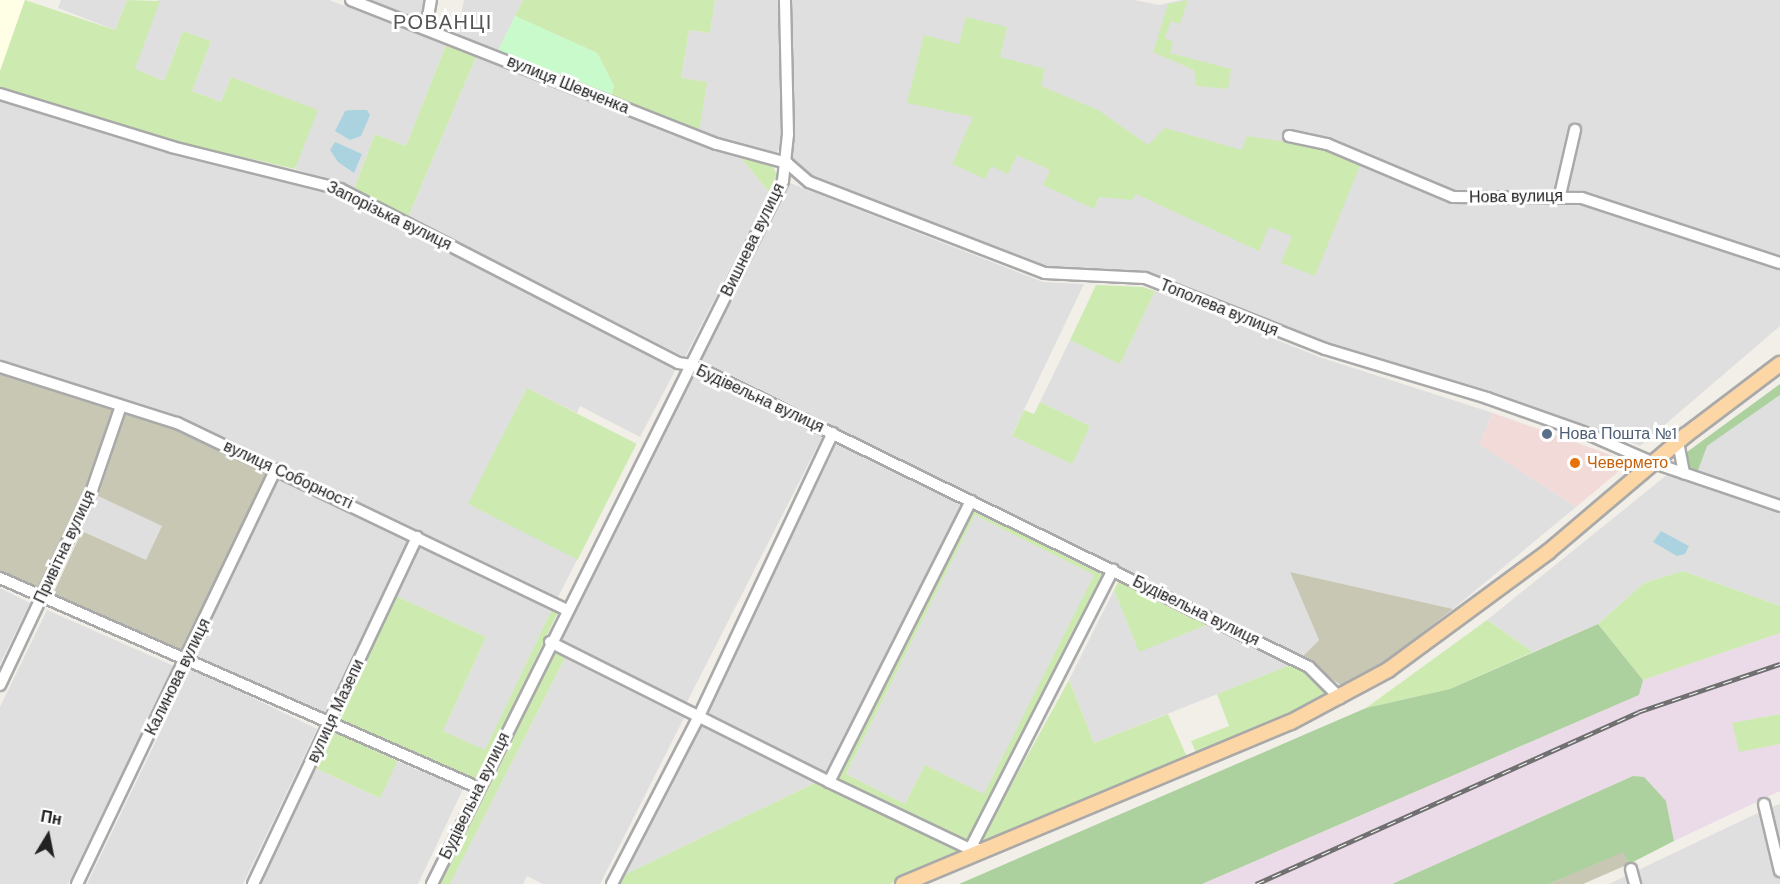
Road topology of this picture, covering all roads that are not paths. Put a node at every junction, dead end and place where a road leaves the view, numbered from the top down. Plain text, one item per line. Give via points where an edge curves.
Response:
1 (351, 0) edge
2 (431, 0) edge
3 (785, 0) edge
4 (426, 28) junction
5 (0, 94) edge
6 (1575, 130) dead end
7 (1288, 136) dead end
8 (787, 163) junction
9 (1560, 195) junction
10 (1780, 263) edge
11 (1780, 364) edge
12 (692, 365) junction
13 (0, 367) edge
14 (121, 406) junction
15 (833, 433) junction
16 (1678, 442) junction
17 (1654, 463) junction
18 (276, 469) junction
19 (1684, 473) junction
20 (971, 501) junction
21 (1780, 506) edge
22 (417, 537) junction
23 (1113, 570) junction
24 (0, 578) edge
25 (42, 598) junction
26 (567, 609) junction
27 (550, 642) junction
28 (186, 662) junction
29 (0, 685) edge
30 (1340, 698) junction
31 (699, 716) junction
32 (330, 724) junction
33 (829, 782) junction
34 (479, 788) junction
35 (1764, 804) dead end
36 (976, 849) junction
37 (1631, 868) dead end
38 (1780, 870) edge
39 (77, 884) edge
40 (253, 884) edge
41 (432, 884) edge
42 (612, 884) edge
43 (903, 884) edge
44 (1635, 884) edge

1 - 4 street, вулиця Шевченка
2 - 4 street
3 - 8 street, Вишнева вулиця
4 - 8 street, вулиця Шевченка via 717,144
5 - 12 street, Запорізька вулиця via 172,147 332,186 678,363
6 - 9 street
7 - 9 street, Нова вулиця via 1327,144 1453,198
8 - 12 street, Вишнева вулиця via 783,181
8 - 17 street, Тополева вулиця via 809,182 1045,273 1145,278 1325,349 1486,398 1583,432
9 - 10 street, Нова вулиця via 1582,198
11 - 16 main road
12 - 15 street, Будівельна вулиця
12 - 26 street, Будівельна вулиця
13 - 14 street, вулиця Соборності
14 - 18 street, вулиця Соборності via 177,423
14 - 25 street, Привітна вулиця via 92,490
15 - 20 street, Будівельна вулиця
15 - 31 street
16 - 17 main road
16 - 19 street
17 - 19 street, Тополева вулиця
17 - 30 main road via 1548,552 1428,642
18 - 22 street, вулиця Соборності
18 - 28 street, Калинова вулиця
19 - 21 street, Тополева вулиця
20 - 23 street, Будівельна вулиця
20 - 33 street
22 - 26 street, вулиця Соборності
22 - 32 street, вулиця Мазепи
23 - 30 street, Будівельна вулиця via 1309,667
23 - 36 street
24 - 25 street
25 - 28 street
25 - 29 street, Привітна вулиця
26 - 27 street, Будівельна вулиця
27 - 31 street
27 - 34 street, Будівельна вулиця
28 - 32 street
28 - 39 street, Калинова вулиця
30 - 36 main road via 1291,722
31 - 33 street
31 - 42 street
32 - 34 street
32 - 40 street, вулиця Мазепи
33 - 36 street
34 - 41 street, Будівельна вулиця
35 - 38 street
36 - 43 main road
37 - 44 street

